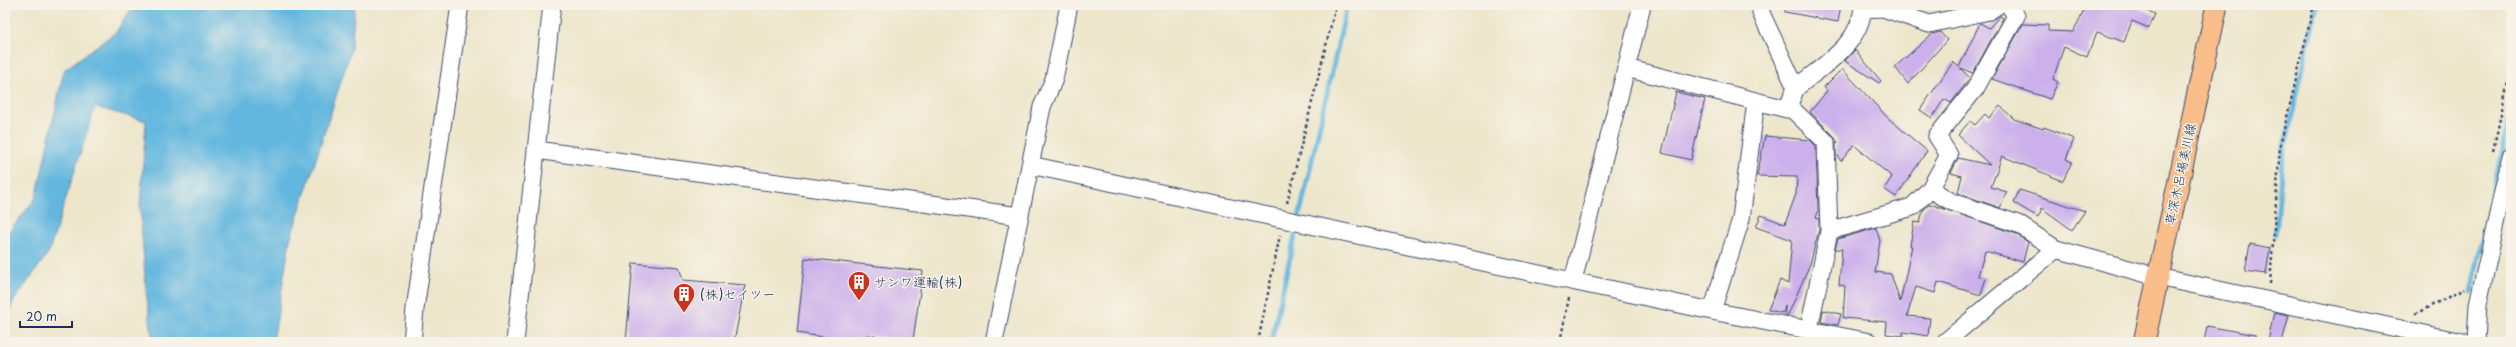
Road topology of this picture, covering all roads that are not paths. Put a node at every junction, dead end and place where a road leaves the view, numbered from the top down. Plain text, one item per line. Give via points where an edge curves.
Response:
1 (460, 5) edge
2 (552, 5) edge
3 (1069, 5) edge
4 (1642, 5) edge
5 (1761, 5) edge
6 (1998, 5) edge
7 (2009, 5) edge
8 (2217, 5) edge
9 (1863, 7) edge
10 (1626, 68) junction
11 (1796, 88) junction
12 (1756, 101) junction
13 (1789, 106) junction
14 (536, 150) junction
15 (2511, 156) edge
16 (1030, 166) junction
17 (1930, 189) junction
18 (1019, 216) junction
19 (1829, 231) junction
20 (2056, 249) junction
21 (2158, 277) junction
22 (1573, 281) junction
23 (1712, 311) junction
24 (1809, 329) junction
25 (412, 342) edge
26 (515, 342) edge
27 (994, 342) edge
28 (1870, 342) edge
29 (1945, 342) edge
30 (2144, 342) edge
31 (2462, 342) edge
32 (2476, 342) edge

1 - 25 street
2 - 14 street
3 - 16 street via 1054,79 1042,107
4 - 10 street
5 - 11 street via 1761,13
6 - 9 street via 1989,11 1930,24 1883,8
7 - 17 street via 2016,16 1975,89 1937,136 1949,155
8 - 21 main road, 草深木呂場美川線
9 - 11 street via 1854,37
10 - 12 street
10 - 22 street
11 - 13 street
12 - 13 street via 1787,109
12 - 23 street via 1741,219
13 - 19 street via 1826,142
14 - 18 street
14 - 26 street
15 - 32 street via 2478,304
16 - 18 street
16 - 22 street
17 - 19 street via 1912,207
17 - 20 street via 1952,202 2018,224
18 - 27 street
19 - 24 street
20 - 21 street
20 - 29 street
21 - 30 main road, 草深木呂場美川線
21 - 31 street
22 - 23 street
23 - 24 street
24 - 28 street

